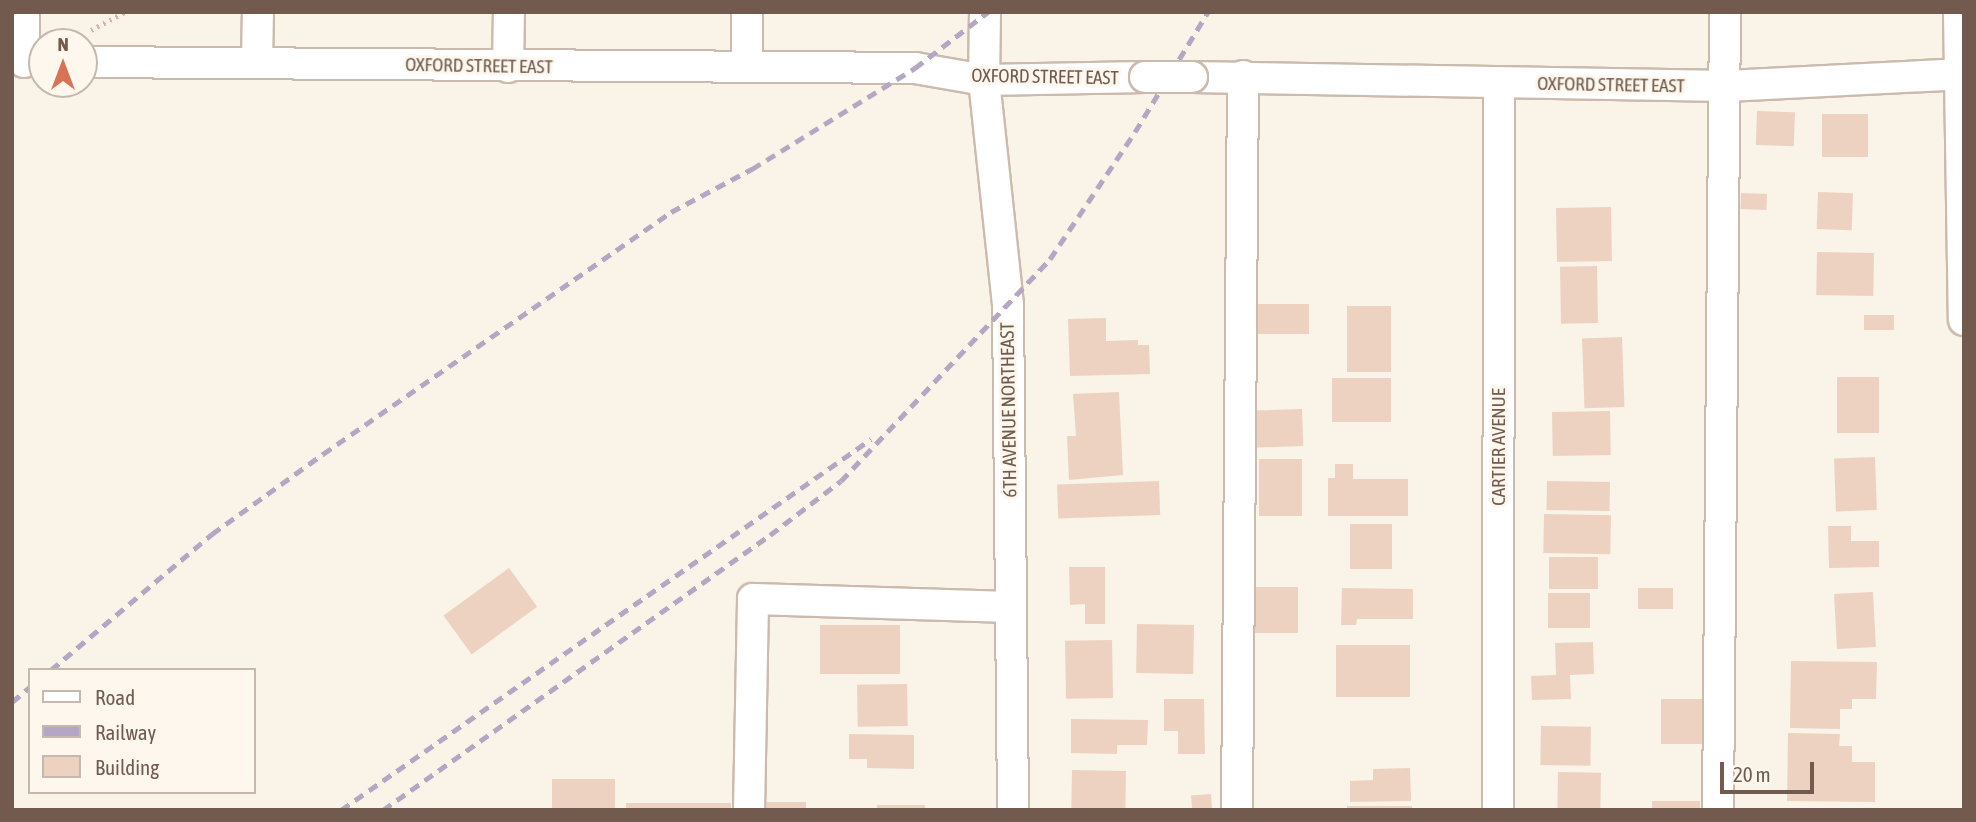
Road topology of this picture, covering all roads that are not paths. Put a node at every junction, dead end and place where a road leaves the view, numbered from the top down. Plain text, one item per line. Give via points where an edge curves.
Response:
1 (24, 12) edge
2 (258, 12) edge
3 (509, 12) edge
4 (747, 12) edge
5 (985, 12) edge
6 (1725, 12) edge
7 (1959, 12) edge
8 (98, 50) edge
9 (26, 62) edge
10 (257, 62) junction
11 (747, 66) junction
12 (508, 67) junction
13 (1962, 74) edge
14 (1243, 76) junction
15 (984, 80) junction
16 (1499, 84) junction
17 (1727, 86) junction
18 (1964, 320) edge
19 (1011, 607) junction
20 (749, 810) edge
21 (1013, 810) edge
22 (1237, 810) edge
23 (1499, 810) edge
24 (1718, 810) edge

1 - 9 street
2 - 10 street
3 - 12 street
4 - 11 street
5 - 15 street, 6TH AVENUE NORTHEAST
6 - 17 street
7 - 13 street
8 - 10 street, OXFORD STREET EAST
10 - 12 street, OXFORD STREET EAST
11 - 12 street, OXFORD STREET EAST
11 - 15 street, OXFORD STREET EAST via 915,68
13 - 17 street, OXFORD STREET EAST
13 - 18 street
14 - 15 street, OXFORD STREET EAST, bridge
14 - 16 street, OXFORD STREET EAST
14 - 22 street
15 - 19 street, 6TH AVENUE NORTHEAST via 1007,305
16 - 17 street, OXFORD STREET EAST
16 - 23 street, CARTIER AVENUE
17 - 24 street
19 - 20 street via 752,599
19 - 21 street, 6TH AVENUE NORTHEAST

